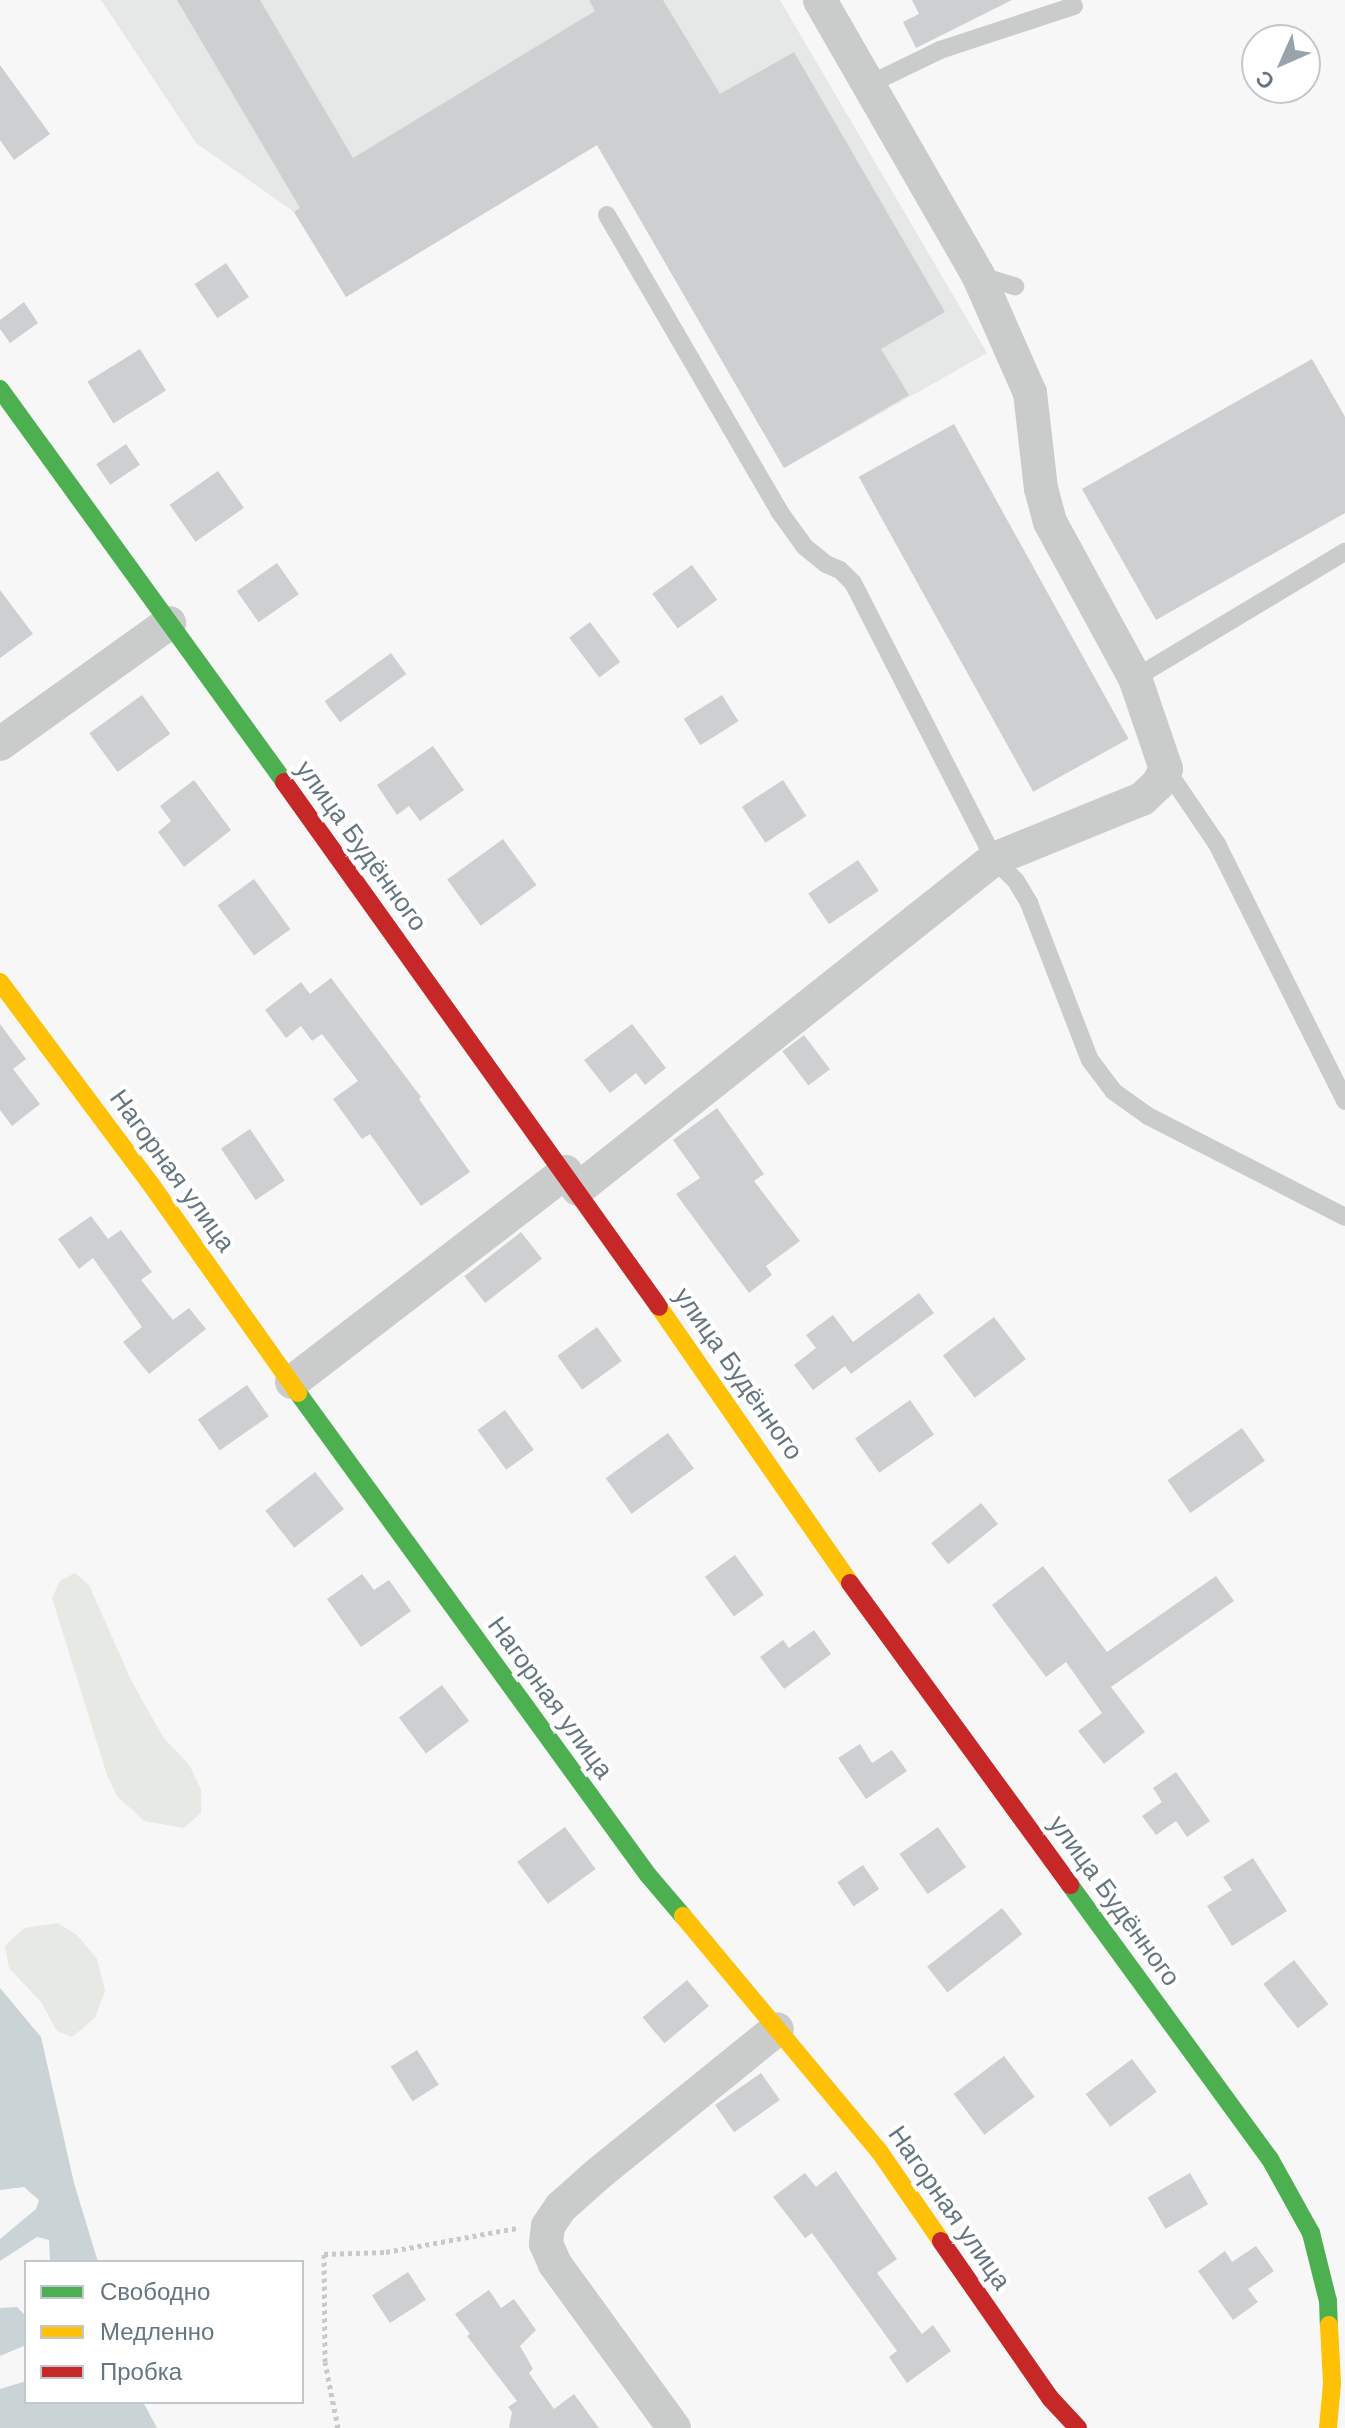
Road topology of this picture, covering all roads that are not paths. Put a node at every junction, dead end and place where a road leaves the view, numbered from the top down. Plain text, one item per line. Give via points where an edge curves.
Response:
1 (820, 0) edge
2 (1074, 6) dead end
3 (868, 85) junction
4 (607, 215) dead end
5 (978, 275) junction
6 (1015, 286) dead end
7 (0, 389) edge
8 (1345, 552) edge
9 (169, 623) junction
10 (1135, 678) junction
11 (0, 744) edge
12 (1166, 769) junction
13 (994, 859) junction
14 (0, 982) edge
15 (1345, 1101) edge
16 (572, 1180) junction
17 (1345, 1217) edge
18 (292, 1382) junction
19 (777, 2029) junction
20 (674, 2428) edge
21 (1078, 2428) edge
22 (1328, 2428) edge

1 - 3 street
2 - 3 lane via 940,50
3 - 5 street
4 - 13 lane via 779,511 805,547 853,583
5 - 6 lane
5 - 10 street via 1030,393 1050,522
7 - 9 main road, улица Будённого
8 - 10 lane
9 - 11 street
9 - 16 main road, улица Будённого
10 - 12 street
12 - 13 street via 1142,799
12 - 15 lane via 1217,844
13 - 16 street
13 - 17 lane via 1029,903 1090,1060 1113,1091 1148,1116
14 - 18 main road, Нагорная улица
16 - 18 street
16 - 22 main road, улица Будённого via 866,1606 1270,2159 1311,2233 1328,2301
18 - 19 main road, Нагорная улица via 648,1875
19 - 20 street via 598,2174 548,2226 546,2244 555,2264
19 - 21 main road, Нагорная улица via 879,2151 1050,2398

